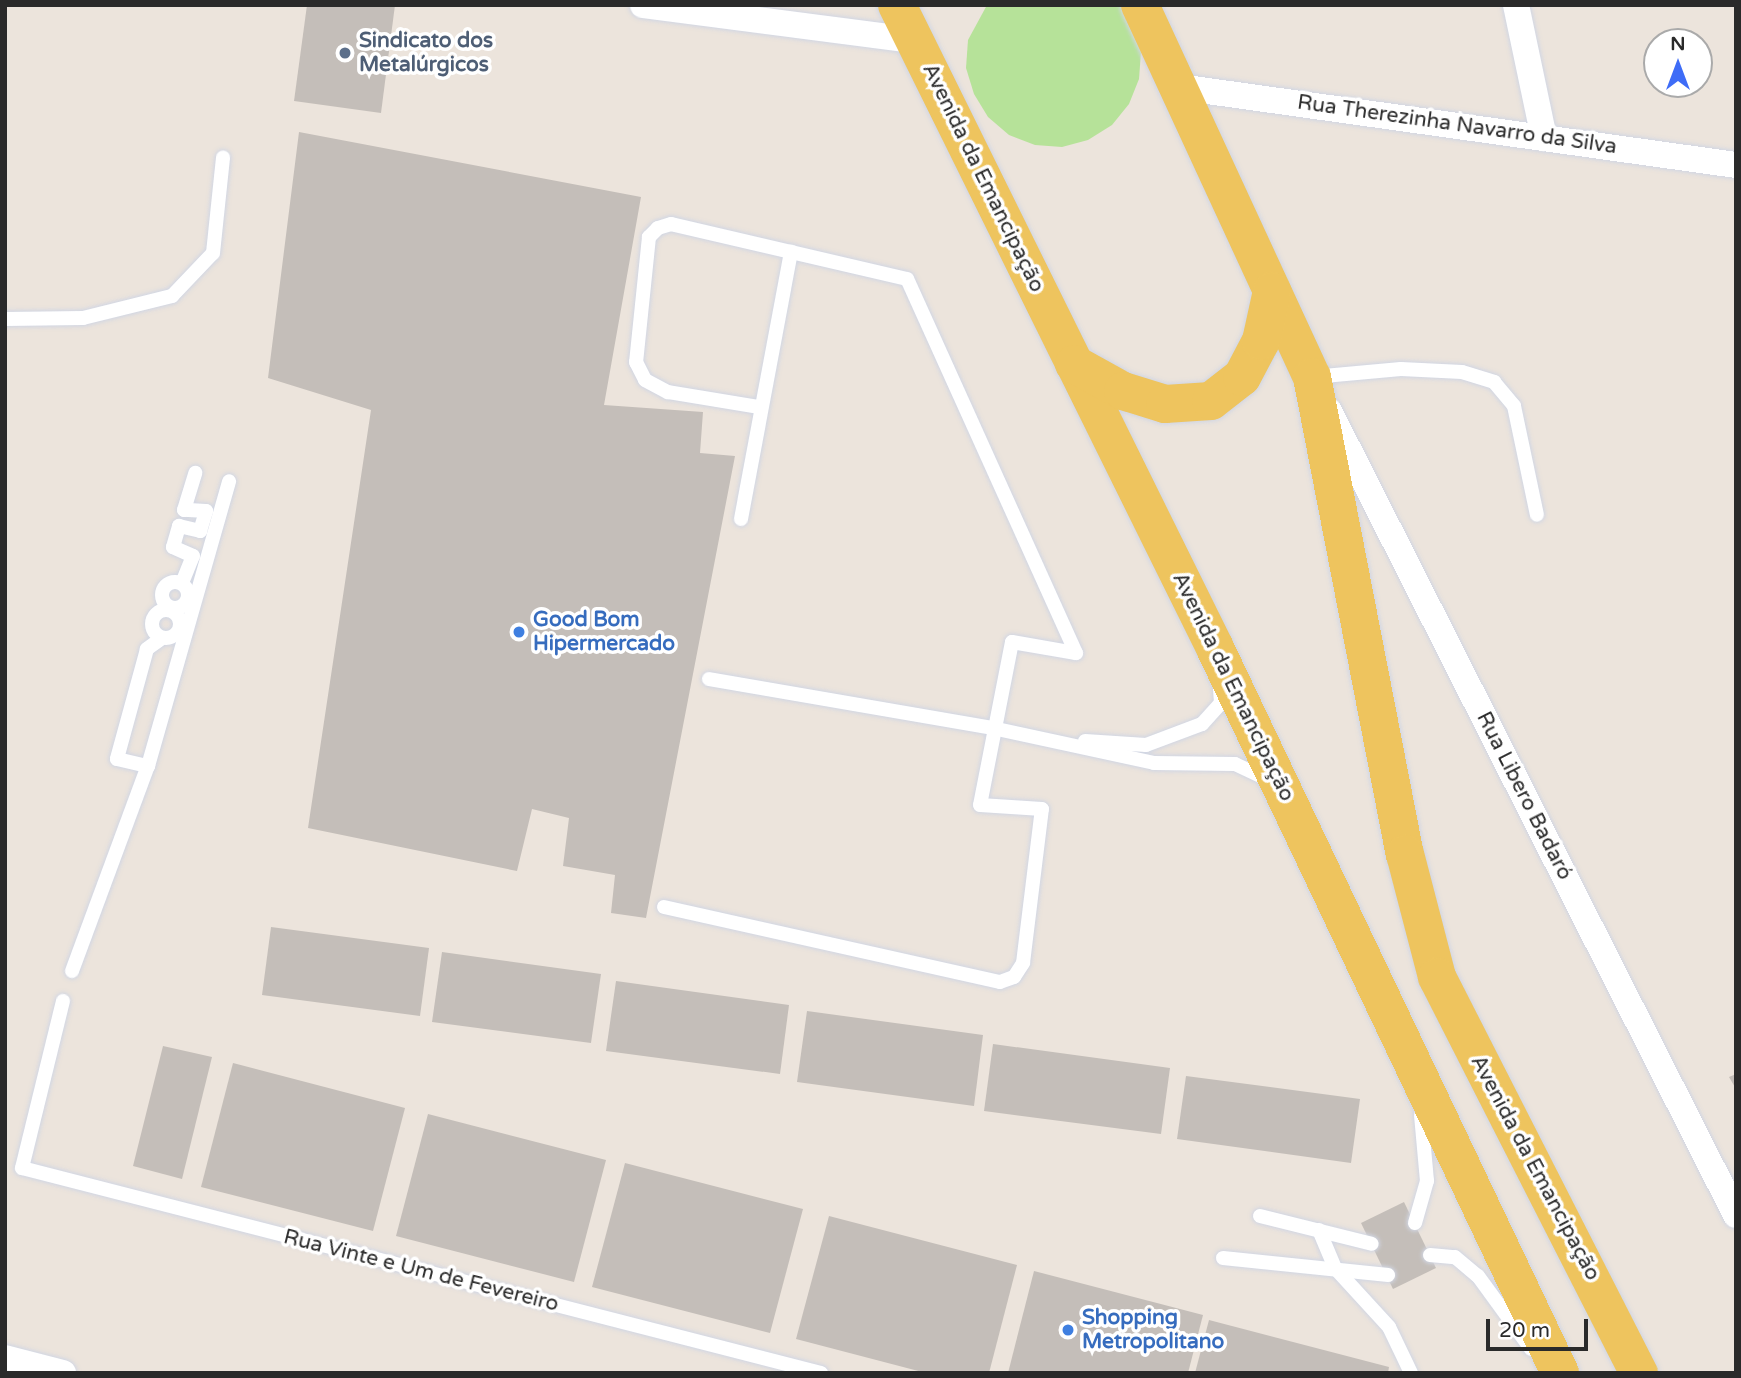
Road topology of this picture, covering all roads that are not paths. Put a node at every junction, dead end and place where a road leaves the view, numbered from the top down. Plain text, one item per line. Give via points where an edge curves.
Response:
1 (643, 5) edge
2 (897, 5) edge
3 (1140, 5) edge
4 (1516, 5) edge
5 (914, 40) junction
6 (1178, 87) junction
7 (1544, 138) junction
8 (223, 158) dead end
9 (1736, 165) edge
10 (791, 252) junction
11 (1272, 291) junction
12 (5, 318) edge
13 (1074, 364) junction
14 (1312, 377) junction
15 (759, 407) junction
16 (195, 473) dead end
17 (229, 481) dead end
18 (1537, 515) dead end
19 (741, 519) dead end
20 (1215, 648) junction
21 (709, 679) dead end
22 (997, 729) junction
23 (1037, 738) junction
24 (148, 766) junction
25 (1294, 813) junction
26 (664, 907) dead end
27 (72, 971) dead end
28 (63, 1001) dead end
29 (1394, 1023) junction
30 (1736, 1215) edge
31 (1260, 1216) dead end
32 (1415, 1223) dead end
33 (1319, 1230) junction
34 (1372, 1244) dead end
35 (1430, 1255) dead end
36 (1223, 1258) dead end
37 (1335, 1268) junction
38 (1388, 1275) dead end
39 (5, 1358) edge
40 (63, 1373) edge
41 (821, 1373) edge
42 (1410, 1373) edge
43 (1548, 1373) edge
44 (1560, 1373) edge
45 (1639, 1373) edge

1 - 5 street
2 - 5 main road, Avenida da Emancipação
3 - 6 main road, Avenida da Emancipação
4 - 7 street
5 - 13 main road, Avenida da Emancipação
6 - 7 street, Rua Therezinha Navarro da Silva
6 - 11 main road, Avenida da Emancipação
7 - 9 street, Rua Therezinha Navarro da Silva
8 - 12 lane via 213,253 172,296 83,317
10 - 15 lane
10 - 15 lane via 671,224 649,237 636,362 645,380 668,392
10 - 22 lane via 907,279 1076,653 1012,642
11 - 13 main road via 1261,341 1242,377 1211,401 1165,404 1123,391
11 - 14 main road, Avenida da Emancipação
13 - 20 main road, Avenida da Emancipação
14 - 18 lane via 1401,369 1462,372 1494,382 1514,406
14 - 30 street, Rua Libero Badaró
14 - 45 main road, Avenida da Emancipação via 1405,854 1437,977
15 - 19 lane
16 - 24 lane via 184,510 206,511 200,531 179,526 173,547 193,555 182,583 189,594 187,603 171,608 179,622 178,631 147,649 117,759
17 - 24 lane
20 - 23 lane via 1222,703 1202,724 1146,745
20 - 25 main road, Avenida da Emancipação
21 - 22 lane
22 - 23 lane
22 - 26 lane via 980,805 1042,809 1023,963 1014,977 1000,982
23 - 25 lane via 1154,763 1236,764 1265,776
24 - 27 lane
25 - 29 main road, Avenida da Emancipação
28 - 41 lane, Rua Vinte e Um de Fevereiro via 22,1168
29 - 32 lane via 1423,1122 1427,1181
29 - 44 main road, Avenida da Emancipação
31 - 33 lane
33 - 34 lane
33 - 37 lane
35 - 43 lane via 1455,1257 1478,1276
36 - 37 lane
37 - 38 lane
37 - 42 lane via 1389,1327
39 - 40 street

